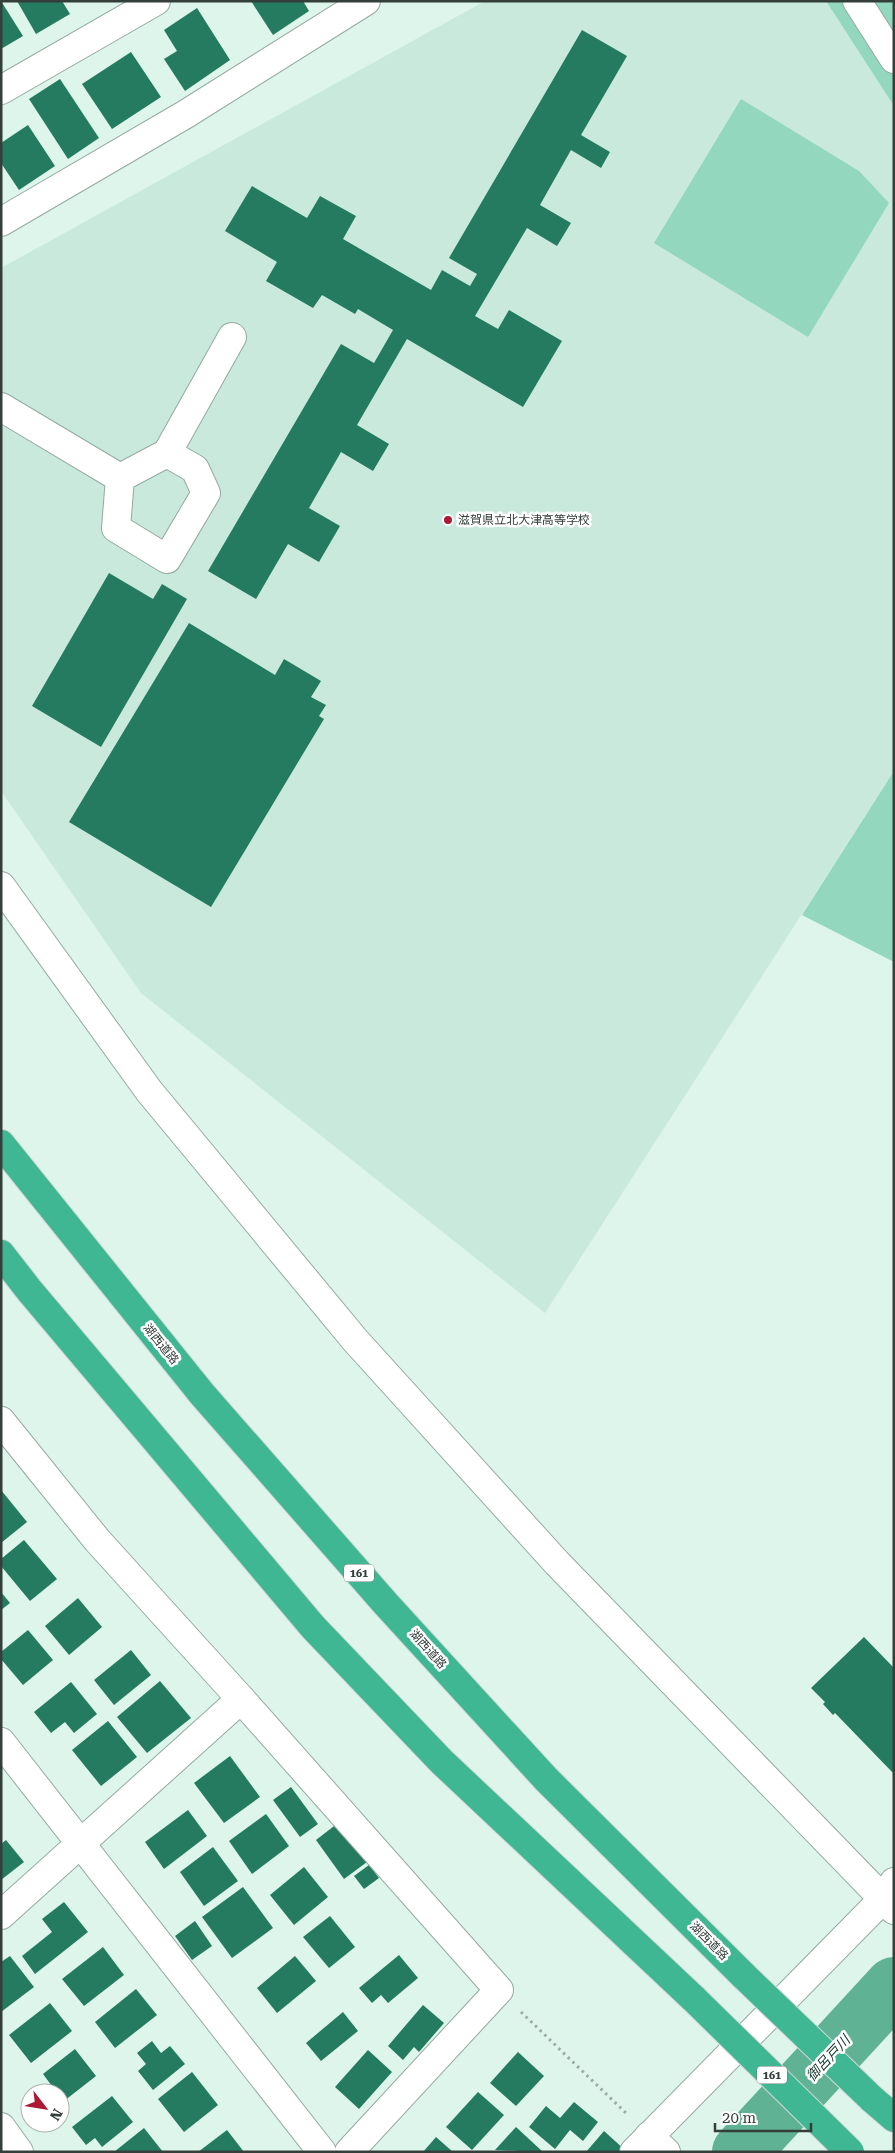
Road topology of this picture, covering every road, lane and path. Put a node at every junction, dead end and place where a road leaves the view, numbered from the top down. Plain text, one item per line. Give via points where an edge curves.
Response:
1 (156, 1) edge
2 (366, 1) edge
3 (856, 1) edge
4 (894, 59) edge
5 (1, 90) edge
6 (1, 222) edge
7 (232, 337) dead end
8 (1, 407) edge
9 (167, 452) junction
10 (120, 478) junction
11 (1, 886) edge
12 (1, 1144) edge
13 (1, 1254) edge
14 (1, 1421) edge
15 (241, 1698) junction
16 (1, 1742) edge
17 (81, 1843) junction
18 (890, 1897) edge
19 (1, 1915) edge
20 (499, 1990) junction
21 (628, 2116) dead end
22 (894, 2118) edge
23 (1, 2127) edge
24 (650, 2147) edge
25 (19, 2152) edge
26 (322, 2152) edge
27 (348, 2152) edge
28 (850, 2152) edge

1 - 5 street
2 - 6 street via 186,114
3 - 4 street
7 - 9 street
8 - 10 street
9 - 10 street
9 - 10 street via 195,469 206,493 167,559 116,528
11 - 18 street via 149,1091 355,1340 557,1564
12 - 22 highway, 湖西道路 / 161, bridge via 202,1394 386,1604 546,1779 745,1977
13 - 28 highway, 161, bridge via 313,1627 442,1762 694,1999
14 - 15 street via 97,1540
15 - 17 street
15 - 20 street
16 - 17 street
17 - 19 street
17 - 26 street
18 - 24 street
20 - 21 path
20 - 27 street
23 - 25 street

